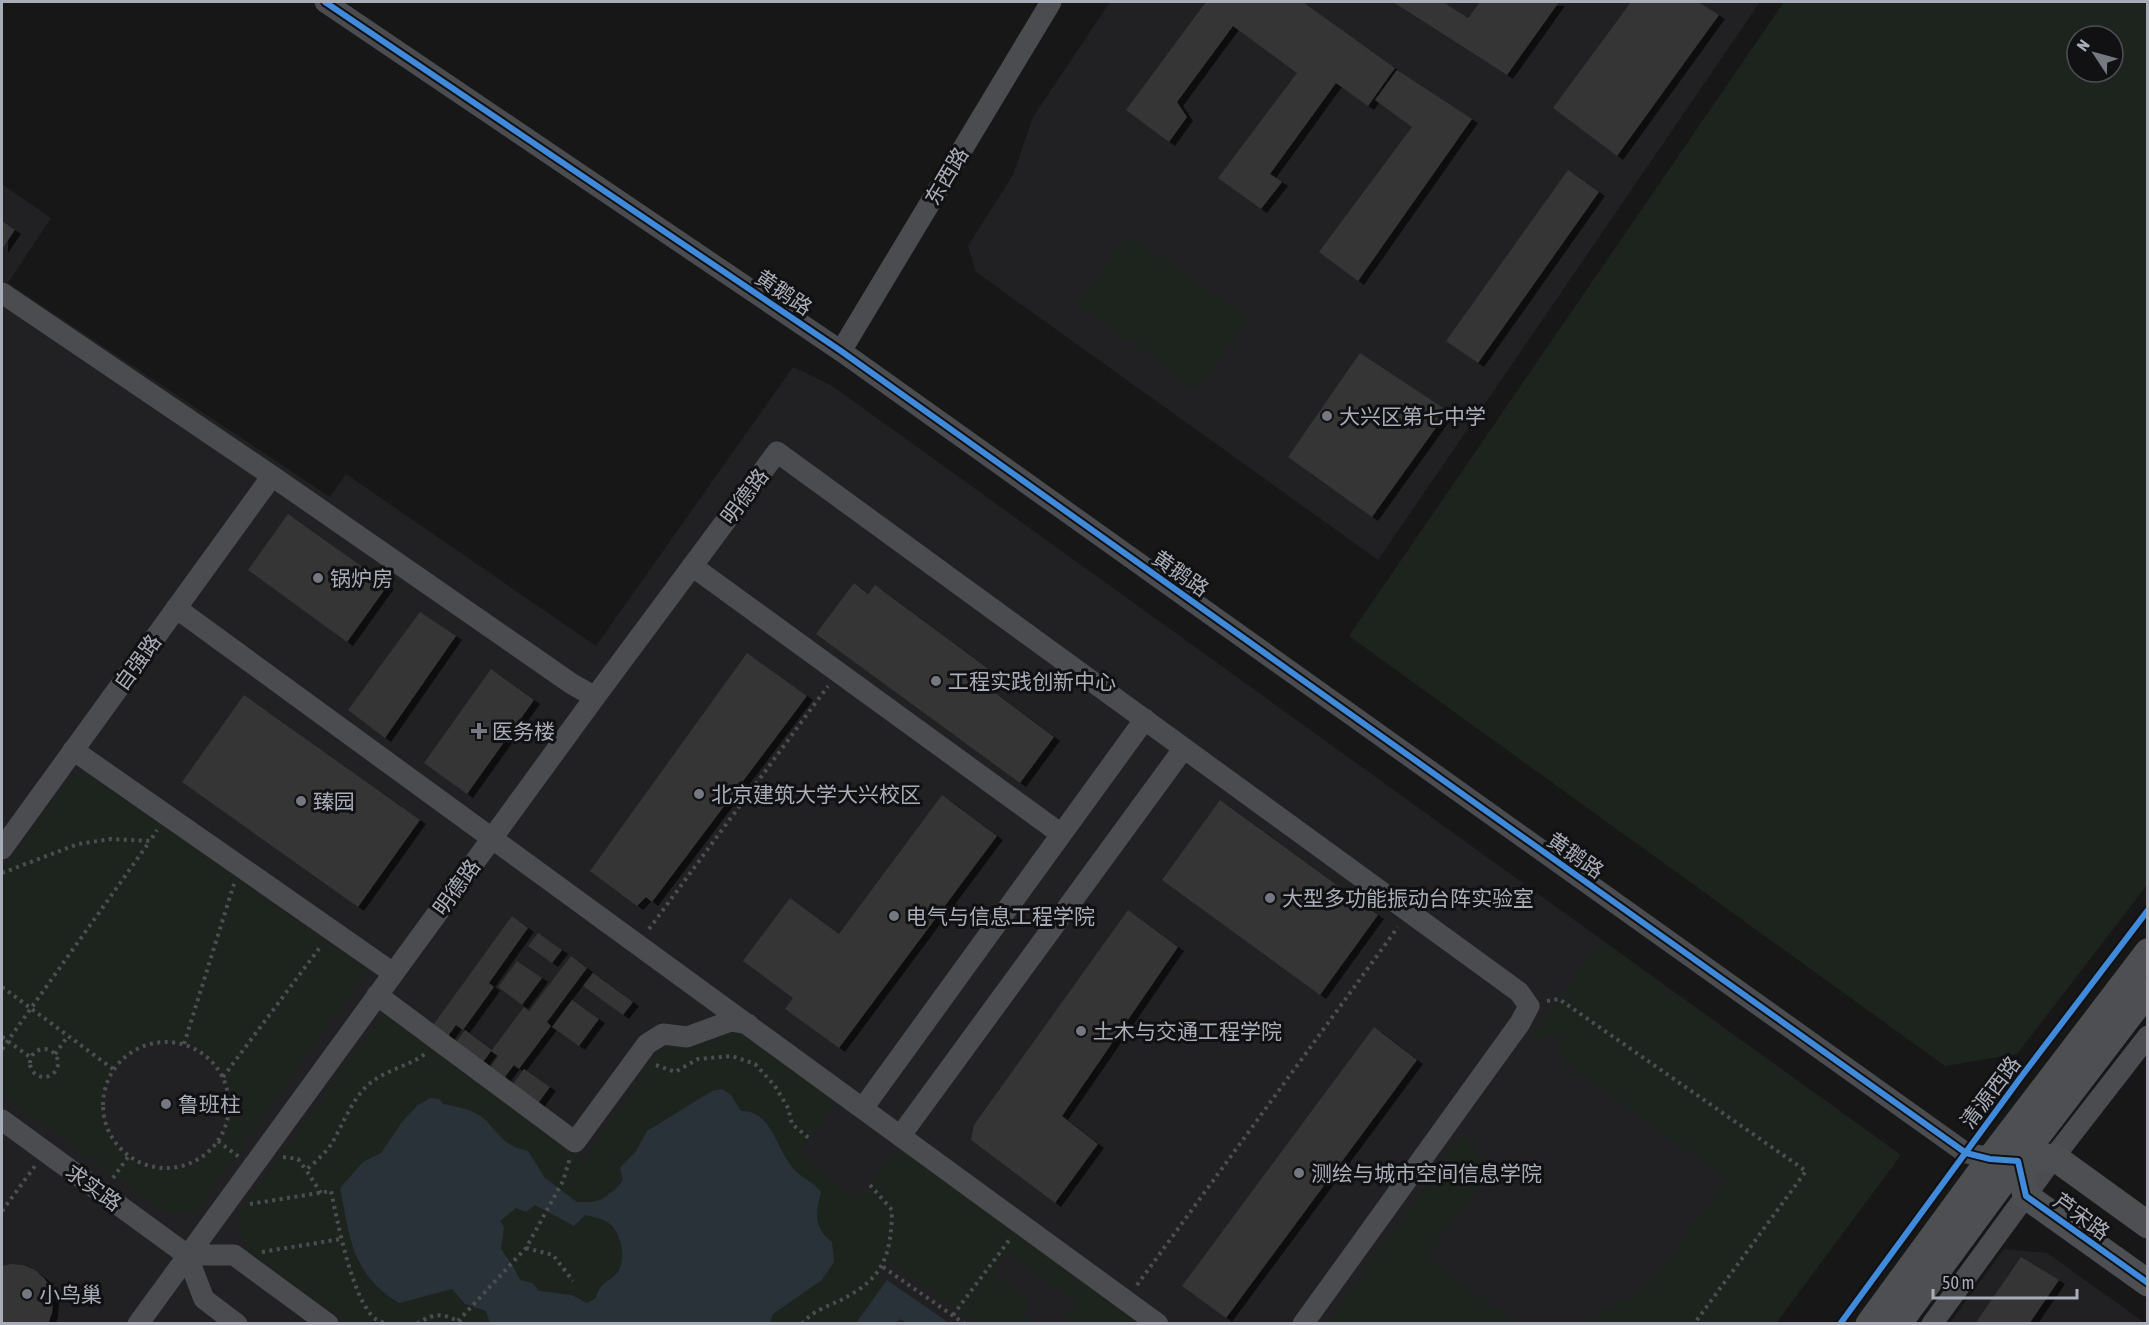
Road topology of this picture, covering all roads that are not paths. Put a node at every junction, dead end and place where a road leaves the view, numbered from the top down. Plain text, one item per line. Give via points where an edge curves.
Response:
1 (325, 2) edge
2 (1051, 2) edge
3 (2, 292) edge
4 (840, 351) junction
5 (272, 476) junction
6 (692, 566) junction
7 (176, 608) junction
8 (595, 697) junction
9 (1145, 719) junction
10 (1184, 748) junction
11 (73, 750) junction
12 (1061, 834) junction
13 (492, 838) junction
14 (2, 849) edge
15 (2148, 952) edge
16 (393, 974) junction
17 (2148, 991) edge
18 (377, 995) junction
19 (748, 1024) junction
20 (2148, 1036) edge
21 (864, 1108) junction
22 (2, 1120) edge
23 (901, 1135) junction
24 (2054, 1157) junction
25 (1990, 1159) junction
26 (2018, 1161) junction
27 (2026, 1196) junction
28 (2148, 1225) edge
29 (187, 1255) junction
30 (2148, 1283) edge
31 (138, 1323) edge
32 (237, 1323) edge
33 (328, 1323) edge
34 (1158, 1323) edge
35 (1303, 1323) edge
36 (1869, 1323) edge
37 (1898, 1323) edge
38 (1932, 1323) edge

1 - 4 street, 黄鹅路
2 - 4 street, 东西路
3 - 5 street
4 - 25 street, 黄鹅路 via 1966,1153
5 - 7 street, 自强路
5 - 8 street
6 - 8 street, 明德路
6 - 9 street, 明德路 via 777,452
6 - 12 street
7 - 11 street, 自强路
7 - 13 street
8 - 13 street, 明德路
9 - 10 street
9 - 12 street
10 - 23 street
10 - 35 street via 1519,993 1529,1005
11 - 14 street, 自强路
11 - 16 street
12 - 21 street
13 - 16 street, 明德路
13 - 19 street
15 - 25 main road, 清源西路
16 - 18 street, 明德路
17 - 26 main road
18 - 19 street via 575,1142 647,1044 663,1034 687,1037 731,1021
18 - 29 street, 明德路
19 - 21 street
20 - 24 street
21 - 23 street
22 - 29 street, 求实路
23 - 34 street
24 - 26 main road
24 - 27 street
24 - 28 main road, 芦宋路
25 - 26 street, 黄鹅路
25 - 36 main road, 清源西路
26 - 27 main road, 芦宋路
26 - 37 main road
27 - 30 main road, 芦宋路
27 - 38 street
29 - 31 street, 明德路
29 - 32 street via 204,1299
29 - 33 street via 234,1255

